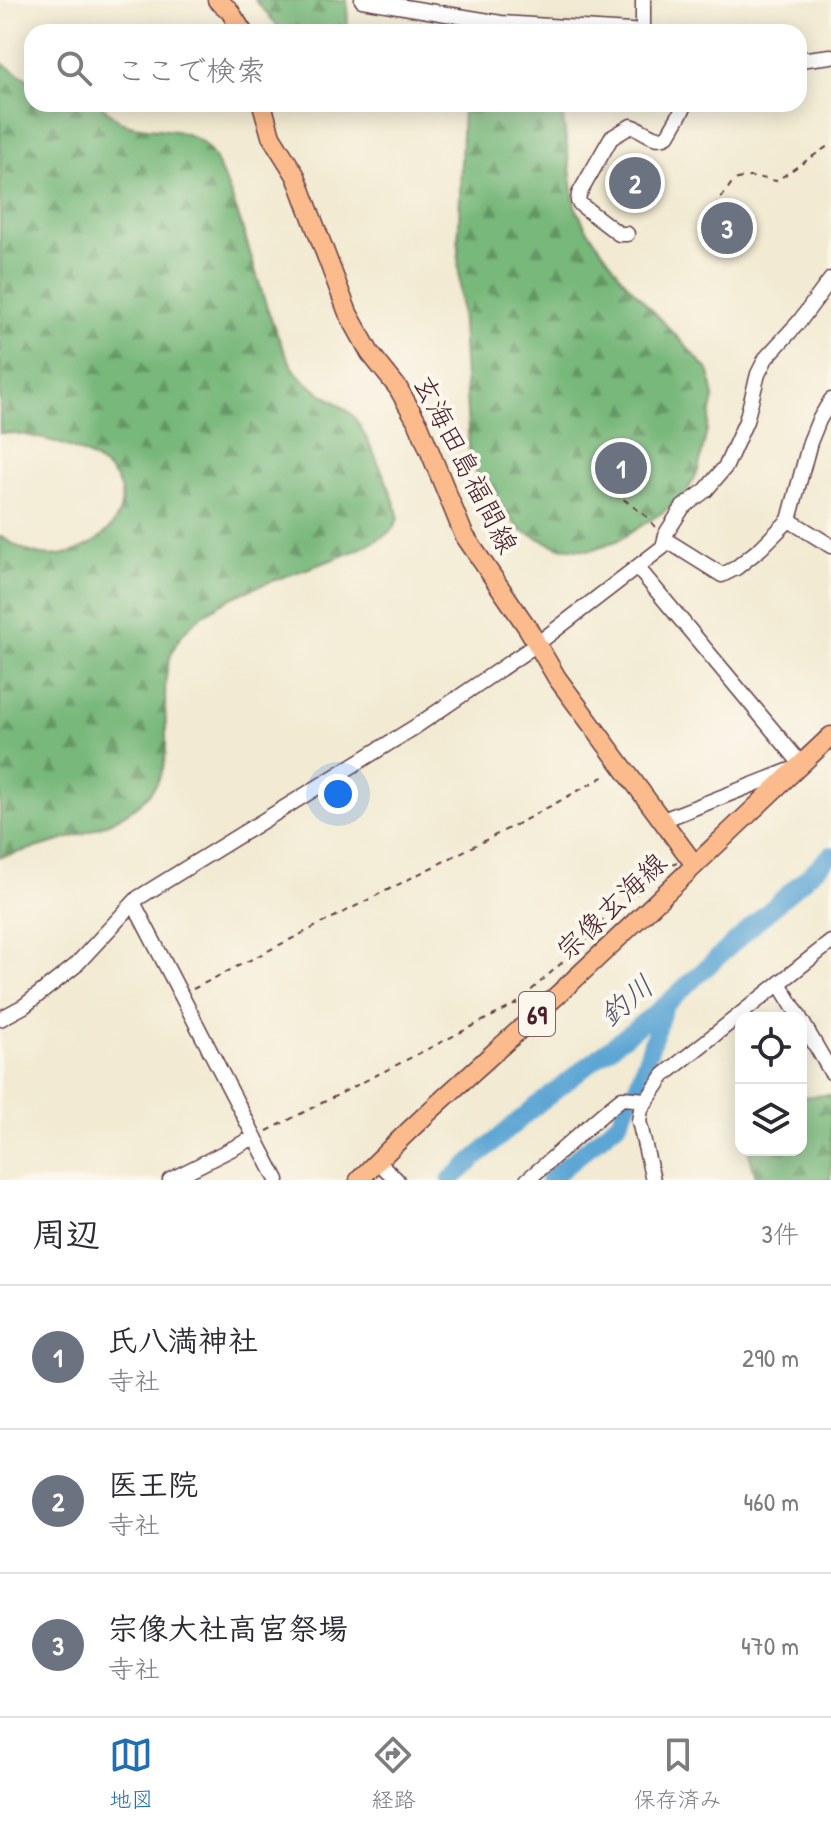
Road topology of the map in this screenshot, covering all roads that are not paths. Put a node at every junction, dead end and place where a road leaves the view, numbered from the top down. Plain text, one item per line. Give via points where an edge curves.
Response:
1 (217, 0) edge
2 (368, 0) edge
3 (643, 0) edge
4 (238, 24) edge
5 (517, 24) edge
6 (644, 24) edge
7 (831, 56) edge
8 (807, 59) edge
9 (264, 112) edge
10 (678, 112) edge
11 (627, 234) dead end
12 (831, 279) edge
13 (831, 400) edge
14 (789, 520) junction
15 (666, 540) junction
16 (831, 546) edge
17 (637, 567) junction
18 (537, 644) junction
19 (831, 736) edge
20 (800, 765) junction
21 (663, 820) junction
22 (692, 861) junction
23 (134, 904) junction
24 (831, 942) edge
25 (780, 985) junction
26 (796, 1012) edge
27 (0, 1019) edge
28 (807, 1031) edge
29 (831, 1072) edge
30 (638, 1098) junction
31 (255, 1137) junction
32 (381, 1165) junction
33 (170, 1180) edge
34 (277, 1180) edge
35 (359, 1180) edge
36 (397, 1180) edge
37 (527, 1180) edge
38 (653, 1180) edge

1 - 4 main road
2 - 5 street
3 - 6 street
7 - 8 street
9 - 18 main road, 玄海田島福間線 via 271,136 296,176 357,332 419,425 464,535
10 - 11 street via 663,138 631,126 611,138 579,194 581,205 619,234
12 - 15 street via 766,358 726,466 683,507
13 - 14 street via 810,442
14 - 15 street via 722,575
14 - 16 street
15 - 17 street
17 - 18 street
17 - 20 street
18 - 21 main road, 玄海田島福間線
18 - 23 street
19 - 20 main road, 宗像玄海線 / 69
20 - 21 street
20 - 22 main road, 宗像玄海線 / 69
21 - 22 main road, 玄海田島福間線
22 - 32 main road, 宗像玄海線 / 69
23 - 27 street via 75,966
23 - 31 street
24 - 25 street
25 - 26 street
25 - 30 street
28 - 29 street
30 - 37 street via 622,1098
30 - 38 street
31 - 33 street
31 - 34 street
32 - 35 main road, 宗像玄海線 / 69
32 - 36 street

